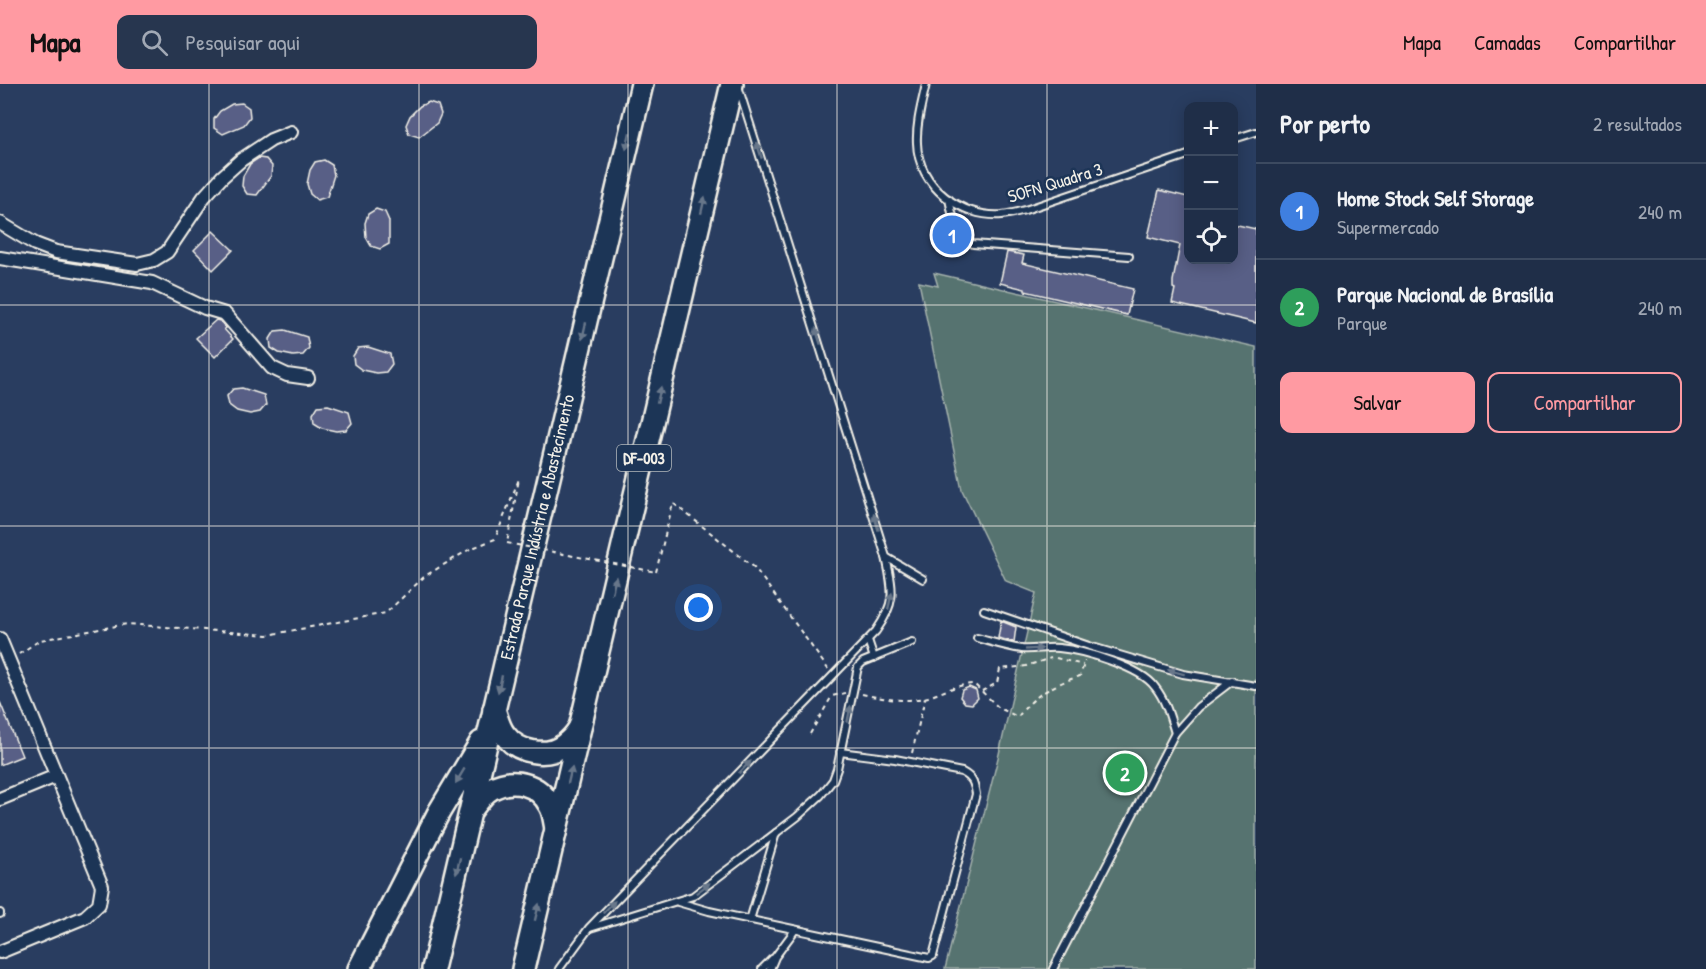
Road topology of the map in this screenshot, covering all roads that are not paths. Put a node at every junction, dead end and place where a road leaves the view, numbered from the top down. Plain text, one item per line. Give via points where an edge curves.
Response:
1 (642, 84) edge
2 (732, 84) edge
3 (738, 84) edge
4 (926, 84) edge
5 (291, 132) dead end
6 (1256, 132) edge
7 (1238, 137) edge
8 (1185, 156) edge
9 (949, 199) junction
10 (0, 223) edge
11 (1129, 256) dead end
12 (0, 258) edge
13 (308, 378) dead end
14 (886, 557) junction
15 (923, 579) dead end
16 (984, 610) dead end
17 (977, 638) dead end
18 (0, 639) edge
19 (868, 640) junction
20 (912, 642) dead end
21 (874, 658) junction
22 (4, 662) edge
23 (1232, 681) junction
24 (1256, 686) edge
25 (492, 717) junction
26 (580, 727) junction
27 (1174, 733) junction
28 (840, 752) junction
29 (56, 776) junction
30 (0, 799) edge
31 (472, 810) junction
32 (556, 832) junction
33 (777, 832) junction
34 (678, 902) junction
35 (750, 920) junction
36 (589, 928) junction
37 (795, 930) junction
38 (0, 952) edge
39 (775, 957) junction
40 (359, 969) edge
41 (433, 969) edge
42 (523, 969) edge
43 (560, 969) edge
44 (762, 969) edge
45 (770, 969) edge
46 (1053, 969) edge

1 -> 25 highway, Estrada Parque Indústria e Abastecimento
26 -> 2 highway, DF-003
14 -> 3 lane
4 - 9 lane, SOFN Quadra 3 via 919,117 919,159 926,176
5 - 10 street via 272,140 222,177 167,252 154,260 137,264 56,252
6 - 7 lane
8 - 9 lane, SOFN Quadra 3 via 1002,215 981,213
9 - 11 lane via 954,226 973,244
12 - 13 street via 152,283 225,314 272,368
14 - 15 lane
19 -> 14 lane via 891,604 893,591
23 -> 16 lane via 1183,674
17 -> 27 lane via 1023,649 1060,648 1088,653 1144,676 1154,685 1170,713
18 - 22 street
19 - 21 lane
36 -> 19 lane
20 - 21 lane
28 -> 21 lane via 858,667
22 - 29 street
23 - 24 lane
23 - 27 lane via 1198,707
25 - 26 highway via 517,747 532,752 548,752 563,746
25 - 31 highway, Estrada Parque Indústria e Abastecimento
25 -> 40 highway
32 -> 26 highway, DF-003
27 - 46 lane
28 - 33 lane via 833,780
28 - 37 lane via 962,772 970,777 976,794 934,955 929,958
29 - 30 street
29 - 38 street via 102,886 99,904 85,917
31 - 32 highway via 488,790 506,783 524,783 540,792 551,807
31 -> 41 highway, Estrada Parque Indústria e Abastecimento
42 -> 32 highway, DF-003
34 -> 33 lane via 693,896
33 - 35 lane
34 - 35 lane
34 - 36 lane
35 - 37 lane
36 - 43 lane
37 - 39 lane
39 - 44 lane
39 - 45 lane

